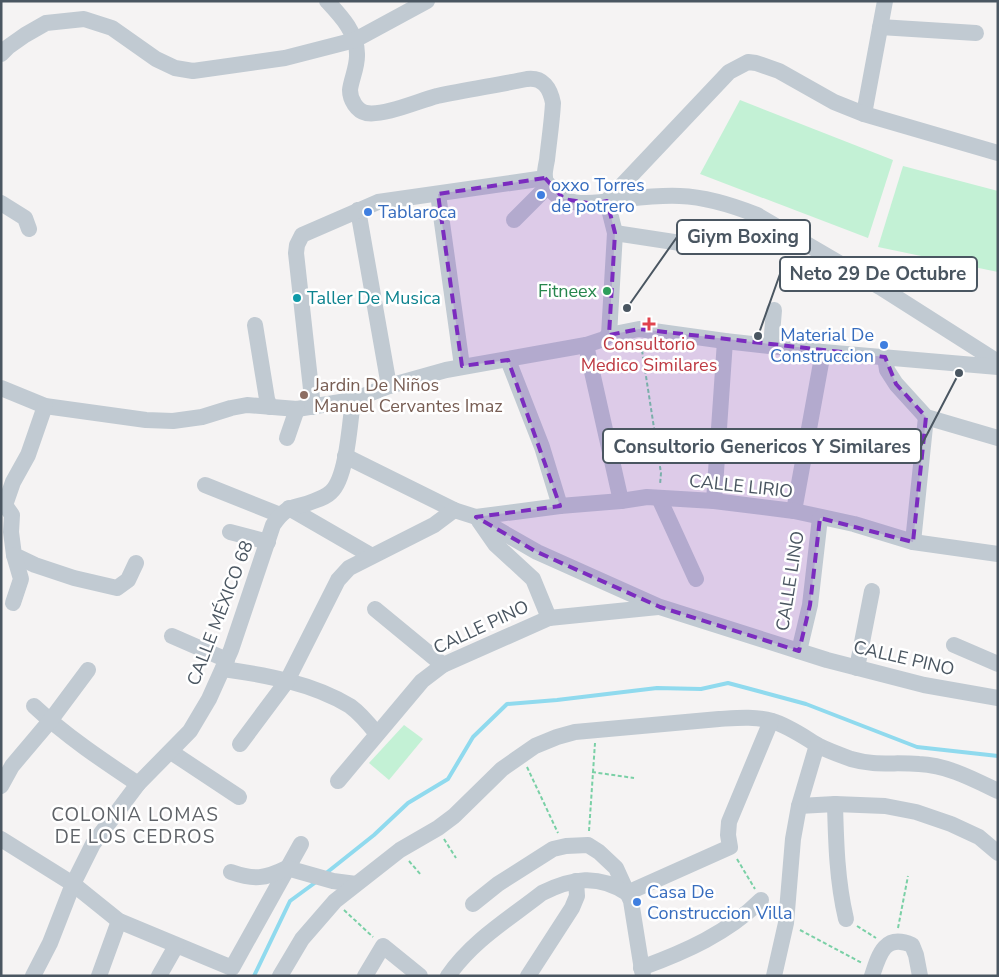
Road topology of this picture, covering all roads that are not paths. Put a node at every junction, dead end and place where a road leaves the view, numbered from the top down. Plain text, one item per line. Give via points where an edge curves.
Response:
1 (327, 1) edge
2 (427, 1) edge
3 (885, 1) edge
4 (880, 27) junction
5 (976, 33) dead end
6 (355, 40) junction
7 (1, 54) edge
8 (864, 114) junction
9 (998, 153) edge
10 (547, 181) junction
11 (438, 194) junction
12 (607, 201) junction
13 (1, 202) edge
14 (358, 210) junction
15 (514, 220) dead end
16 (29, 229) dead end
17 (615, 233) junction
18 (687, 244) dead end
19 (774, 310) dead end
20 (255, 325) dead end
21 (609, 335) junction
22 (725, 341) junction
23 (586, 346) junction
24 (771, 346) junction
25 (823, 352) junction
26 (885, 357) junction
27 (508, 360) junction
28 (998, 362) edge
29 (462, 366) junction
30 (998, 367) edge
31 (389, 386) junction
32 (1, 388) edge
33 (353, 400) junction
34 (46, 406) junction
35 (270, 407) junction
36 (305, 408) junction
37 (926, 417) junction
38 (287, 438) dead end
39 (998, 438) edge
40 (345, 456) junction
41 (205, 486) dead end
42 (659, 498) junction
43 (621, 501) junction
44 (714, 501) junction
45 (3, 505) edge
46 (560, 506) junction
47 (454, 510) junction
48 (794, 511) junction
49 (284, 512) junction
50 (476, 517) junction
51 (820, 518) junction
52 (230, 532) dead end
53 (268, 542) junction
54 (913, 542) junction
55 (14, 554) junction
56 (998, 554) edge
57 (372, 556) junction
58 (136, 563) dead end
59 (696, 579) dead end
60 (872, 591) dead end
61 (12, 604) dead end
62 (660, 607) junction
63 (375, 609) dead end
64 (549, 618) junction
65 (172, 636) dead end
66 (954, 646) dead end
67 (799, 651) junction
68 (225, 664) junction
69 (998, 664) edge
70 (443, 665) junction
71 (857, 668) junction
72 (88, 670) dead end
73 (287, 681) junction
74 (998, 698) edge
75 (34, 706) dead end
76 (50, 721) junction
77 (771, 721) junction
78 (377, 734) junction
79 (240, 744) dead end
80 (817, 745) junction
81 (171, 752) junction
82 (338, 781) dead end
83 (138, 784) junction
84 (1, 786) edge
85 (998, 791) edge
86 (239, 797) dead end
87 (835, 804) junction
88 (799, 806) junction
89 (1, 839) edge
90 (301, 844) dead end
91 (998, 853) edge
92 (290, 869) junction
93 (231, 872) dead end
94 (576, 881) junction
95 (73, 884) junction
96 (356, 884) junction
97 (628, 893) junction
98 (761, 900) road end
99 (473, 904) dead end
100 (846, 919) road end
101 (119, 921) junction
102 (176, 946) junction
103 (642, 972) edge
104 (873, 973) edge
105 (34, 976) edge
106 (100, 976) edge
107 (159, 976) edge
108 (280, 976) edge
109 (365, 976) edge
110 (420, 976) edge
111 (448, 976) edge
112 (528, 976) edge
113 (774, 976) edge
114 (920, 976) edge

1 - 6 street via 345,21
2 - 6 street
3 - 4 street
4 - 5 street
4 - 8 street
6 - 7 street via 285,58 193,71 175,68 112,28 84,19 46,23
6 - 10 street via 358,55 350,90 354,103 364,113 527,79 544,83 553,103
8 - 9 street
8 - 12 street via 834,102 779,71 748,62 729,72
10 - 11 street via 464,188
10 - 12 street via 557,194 571,201 594,204
10 - 15 street
11 - 14 street via 378,202
11 - 29 street
12 - 17 street
12 - 28 street via 680,196 708,199 757,215 880,287
13 - 16 street via 25,218
14 - 31 street
14 - 36 street via 306,232 298,239
17 - 18 street
17 - 21 street
19 - 24 street
20 - 35 street
21 - 22 street via 639,329
21 - 23 street
22 - 24 street
22 - 44 street
23 - 27 street
23 - 43 street
24 - 25 street
25 - 26 street
25 - 48 street
26 - 30 street
26 - 37 street via 896,384
27 - 29 street
27 - 46 street via 542,447
29 - 31 street
31 - 33 street
32 - 34 street
33 - 36 street
33 - 40 street
34 - 35 street via 174,421 239,407
34 - 45 street via 28,455
35 - 36 street
36 - 38 street
37 - 39 street
37 - 54 street
40 - 47 street, CALLE PINO
40 - 49 street via 342,472 332,492
41 - 49 street
42 - 43 street, CALLE LIRIO
42 - 44 street, CALLE LIRIO
42 - 59 street
43 - 46 street, CALLE LIRIO
44 - 48 street, CALLE LIRIO
45 - 55 street via 12,515
46 - 50 street, CALLE LIRIO
47 - 50 street, CALLE PINO
47 - 57 street via 434,525
48 - 51 street, CALLE LIRIO
49 - 53 street, CALLE MÉXICO 68 via 273,525
49 - 57 street
50 - 62 street, CALLE PINO via 537,552
50 - 64 street via 495,544 532,580
51 - 54 street, CALLE LIRIO via 854,524
51 - 67 street, CALLE LINO via 810,605
52 - 53 street
53 - 68 street, CALLE MÉXICO 68
54 - 56 street, CALLE LIRIO
55 - 58 street via 36,566 118,588 128,580
55 - 61 street via 21,579
57 - 73 street via 349,568 338,580
60 - 71 street
62 - 64 street, CALLE PINO
62 - 67 street, CALLE PINO
63 - 70 street
64 - 70 street, CALLE PINO
65 - 68 street
66 - 69 street
67 - 71 street, CALLE PINO
68 - 73 street
68 - 81 street, CALLE MÉXICO 68 via 190,731
70 - 78 street, CALLE PINO via 422,682
71 - 74 street, CALLE PINO via 924,685
72 - 76 street
73 - 78 street via 327,694 351,707
73 - 79 street
75 - 76 street
76 - 83 street
76 - 84 street via 12,766
77 - 80 street
77 - 96 street via 725,718 596,729 557,737 535,746 502,769 454,816 400,850
77 - 97 street via 729,822 730,847
78 - 82 street, CALLE PINO
80 - 85 street via 870,764 936,766
80 - 88 street
81 - 83 street, CALLE MÉXICO 68
81 - 86 street
83 - 95 street, CALLE MÉXICO 68 via 93,844
87 - 88 street
87 - 91 street via 885,806 916,812 979,837
87 - 100 street via 837,868
88 - 113 street via 786,923
89 - 95 street
90 - 92 street
92 - 93 street via 270,877 255,878
92 - 96 street
92 - 102 street via 232,968
94 - 97 street via 601,881
94 - 111 street via 564,882 542,893 498,924 458,961
94 - 112 street via 577,896 572,908
95 - 101 street
95 - 105 street, CALLE MÉXICO 68
96 - 108 street via 302,939
97 - 99 street via 616,868 599,852 588,846 566,846 553,849
97 - 103 street
98 - 103 street via 749,912 711,937
101 - 102 street
101 - 106 street
102 - 107 street
104 - 114 street via 891,943 904,942 912,945
109 - 110 street via 383,946

